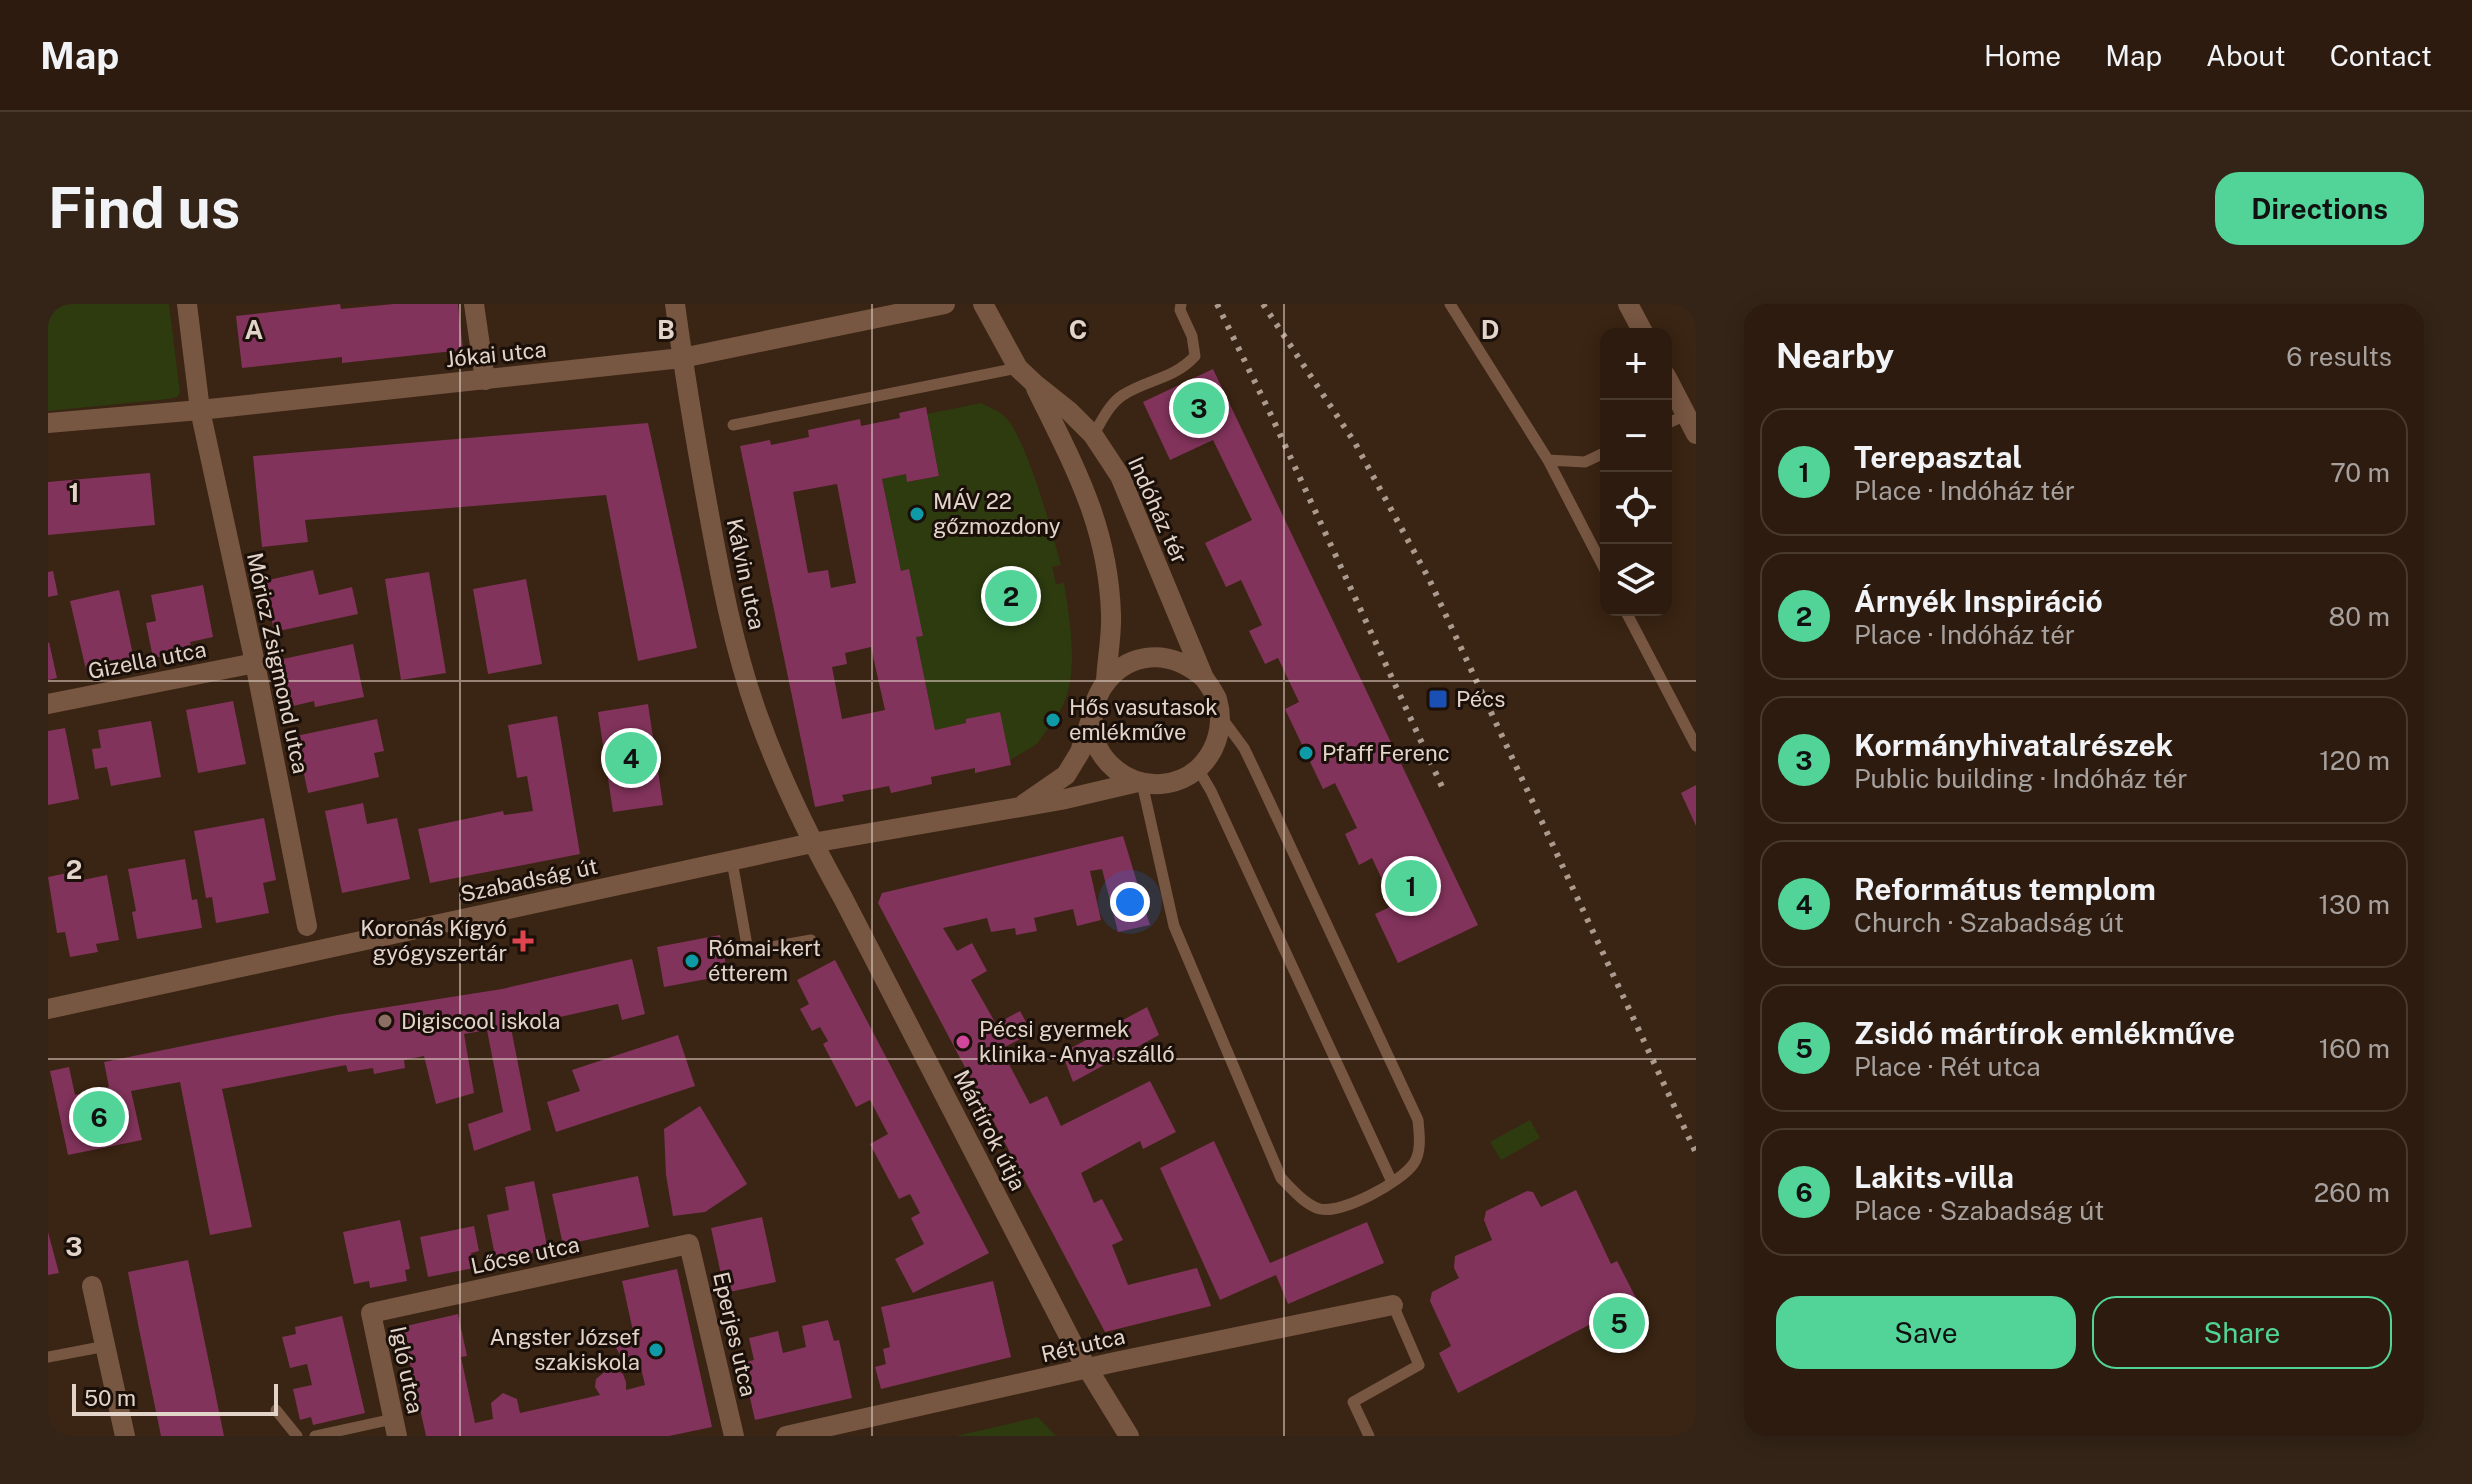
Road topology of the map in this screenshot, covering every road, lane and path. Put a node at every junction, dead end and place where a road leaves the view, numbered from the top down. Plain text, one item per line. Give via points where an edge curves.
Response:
1 (187, 304) edge
2 (474, 304) edge
3 (675, 304) edge
4 (945, 304) edge
5 (983, 304) edge
6 (1181, 304) edge
7 (1450, 304) edge
8 (1628, 304) edge
9 (1641, 328) edge
10 (682, 358) junction
11 (1018, 368) junction
12 (485, 380) junction
13 (1035, 384) junction
14 (1672, 388) edge
15 (200, 410) junction
16 (1686, 415) junction
17 (1672, 421) edge
18 (48, 423) edge
19 (733, 425) dead end
20 (1696, 434) edge
21 (1093, 435) junction
22 (1600, 455) edge
23 (1548, 460) junction
24 (1600, 560) edge
25 (1628, 616) edge
26 (255, 663) junction
27 (1204, 678) junction
28 (1106, 681) junction
29 (48, 704) edge
30 (1093, 712) junction
31 (1220, 717) junction
32 (1696, 746) edge
33 (1198, 769) junction
34 (1140, 782) junction
35 (1021, 806) junction
36 (812, 843) junction
37 (732, 861) junction
38 (307, 926) dead end
39 (811, 940) dead end
40 (48, 1009) edge
41 (1392, 1182) junction
42 (689, 1244) joint
43 (92, 1286) dead end
44 (1393, 1305) joint
45 (371, 1313) joint
46 (106, 1346) junction
47 (48, 1357) edge
48 (1089, 1369) junction
49 (276, 1410) dead end
50 (395, 1427) edge
51 (1122, 1431) edge
52 (125, 1436) edge
53 (297, 1436) edge
54 (315, 1436) edge
55 (734, 1436) edge
56 (786, 1436) edge
57 (1369, 1436) edge

1 - 15 street, Móricz Zsigmond utca
2 - 12 street
3 - 10 street, Kálvin utca
4 - 10 street, Jókai utca
5 - 11 street, Indóház tér
6 - 21 lane via 1195,356 1183,369 1123,395 1108,408
7 - 23 lane
8 - 9 street
10 - 12 street, Jókai utca
10 - 36 street, Kálvin utca via 728,616 757,714
11 - 13 street, Indóház tér
11 - 19 lane
12 - 15 street, Jókai utca
13 - 21 street, Indóház tér
13 - 28 street, Indóház tér via 1089,497 1103,545 1111,615
14 - 16 street
15 - 18 street, Jókai utca
15 - 26 street, Móricz Zsigmond utca
16 - 17 lane
16 - 20 street
21 - 27 street, Indóház tér via 1120,476
22 - 23 lane via 1585,462
23 - 24 lane
25 - 32 lane
26 - 29 street, Gizella utca
26 - 38 street, Móricz Zsigmond utca
27 - 28 street via 1173,658 1154,656 1127,664
27 - 31 street, Indóház tér
28 - 30 street, Indóház tér
30 - 34 street via 1103,755 1112,767
30 - 35 street, Szabadság út via 1066,775
31 - 33 street via 1219,736
31 - 41 lane via 1244,748 1418,1120 1420,1142 1414,1163
33 - 34 street via 1178,781
33 - 41 lane
34 - 35 street, Szabadság út
34 - 41 lane via 1174,926 1281,1178 1320,1209 1354,1204
35 - 36 street, Szabadság út
36 - 37 street, Szabadság út
36 - 48 street, Mártírok útja
37 - 39 lane via 748,951
37 - 40 street, Szabadság út
42 - 45 street, Lőcse utca
42 - 55 street, Eperjes utca
43 - 46 street
44 - 48 street, Rét utca
44 - 57 lane via 1419,1365 1353,1402
45 - 50 street, Igló utca
46 - 47 lane
46 - 52 street
48 - 51 street, Mártírok útja
48 - 56 street, Rét utca
49 - 53 lane
50 - 54 lane

